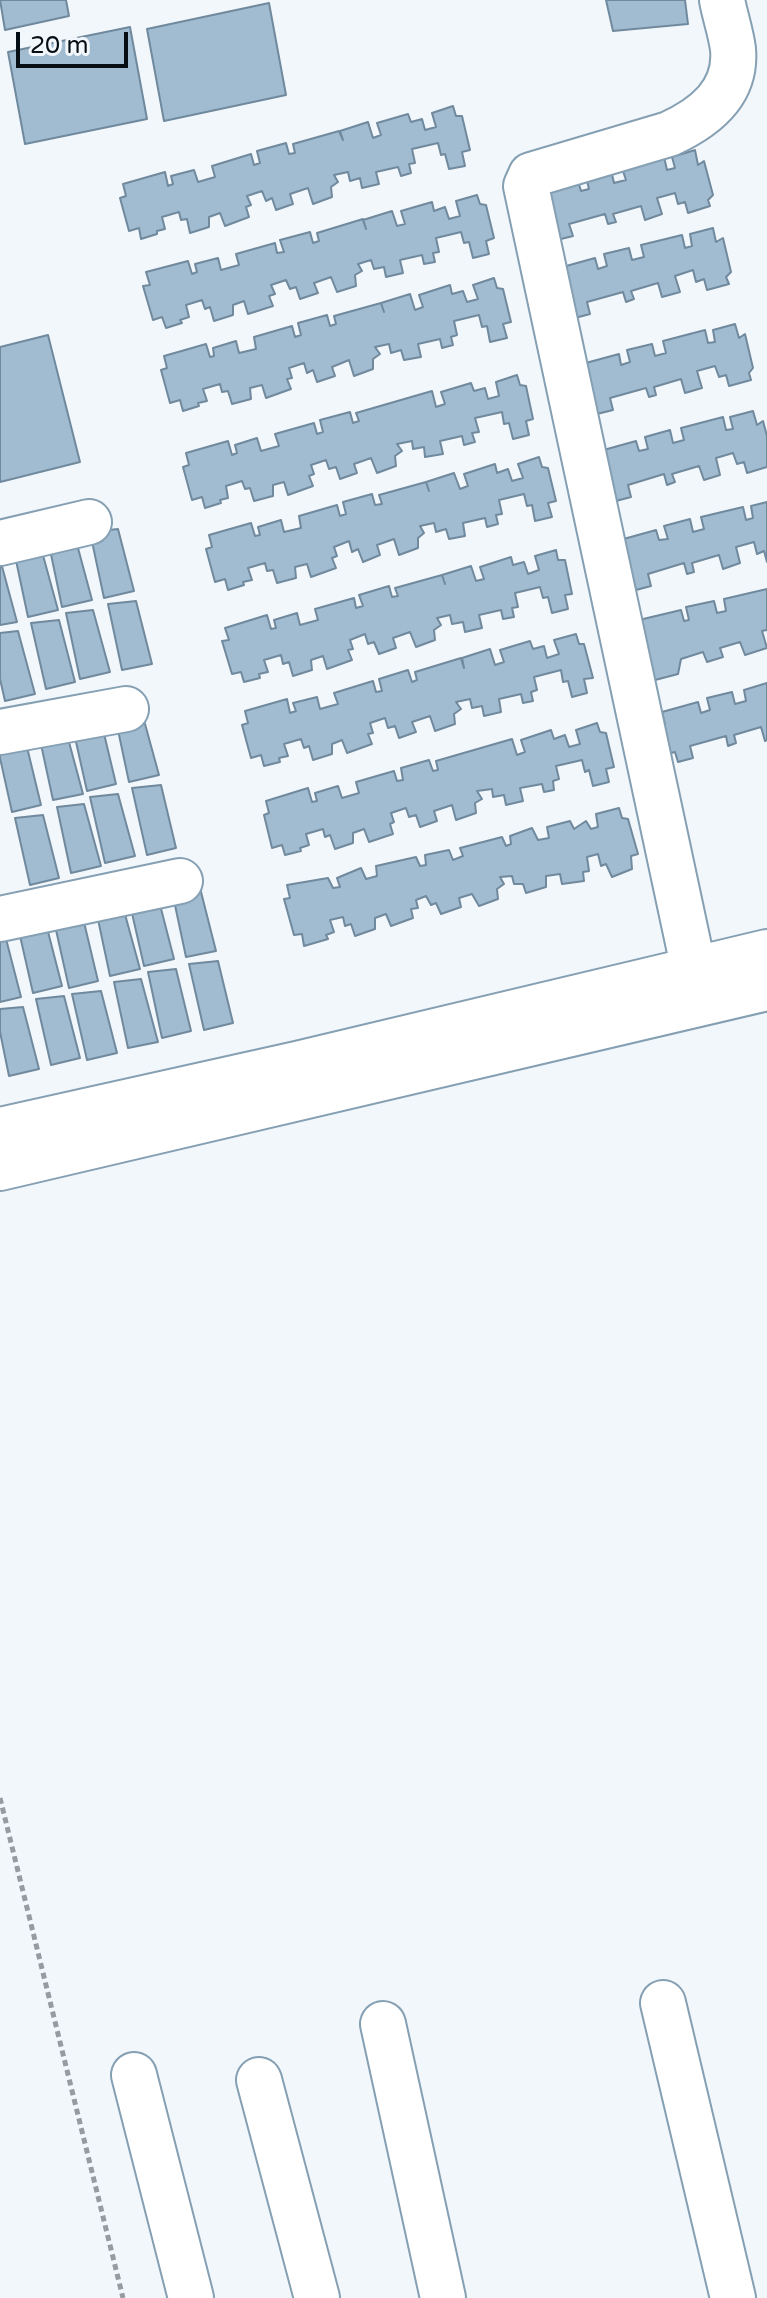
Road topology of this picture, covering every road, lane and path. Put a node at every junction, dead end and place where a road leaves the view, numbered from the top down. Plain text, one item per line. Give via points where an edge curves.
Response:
1 (722, 0) edge
2 (89, 522) dead end
3 (0, 543) edge
4 (126, 709) dead end
5 (0, 732) edge
6 (180, 881) dead end
7 (0, 919) edge
8 (767, 952) edge
9 (698, 986) junction
10 (767, 988) edge
11 (0, 1130) edge
12 (0, 1168) edge
13 (0, 1798) edge
14 (663, 2003) dead end
15 (383, 2024) dead end
16 (134, 2075) dead end
17 (259, 2080) dead end
18 (123, 2298) edge
19 (191, 2298) edge
20 (317, 2298) edge
21 (443, 2298) edge
22 (733, 2298) edge

1 - 9 street via 733,51 724,91 712,108 669,134 531,175 526,186
2 - 3 street
4 - 5 street
6 - 7 street
8 - 9 street
9 - 10 street
9 - 11 street via 297,1064
9 - 12 street
13 - 18 path
14 - 22 street
15 - 21 street
16 - 19 street
17 - 20 street

